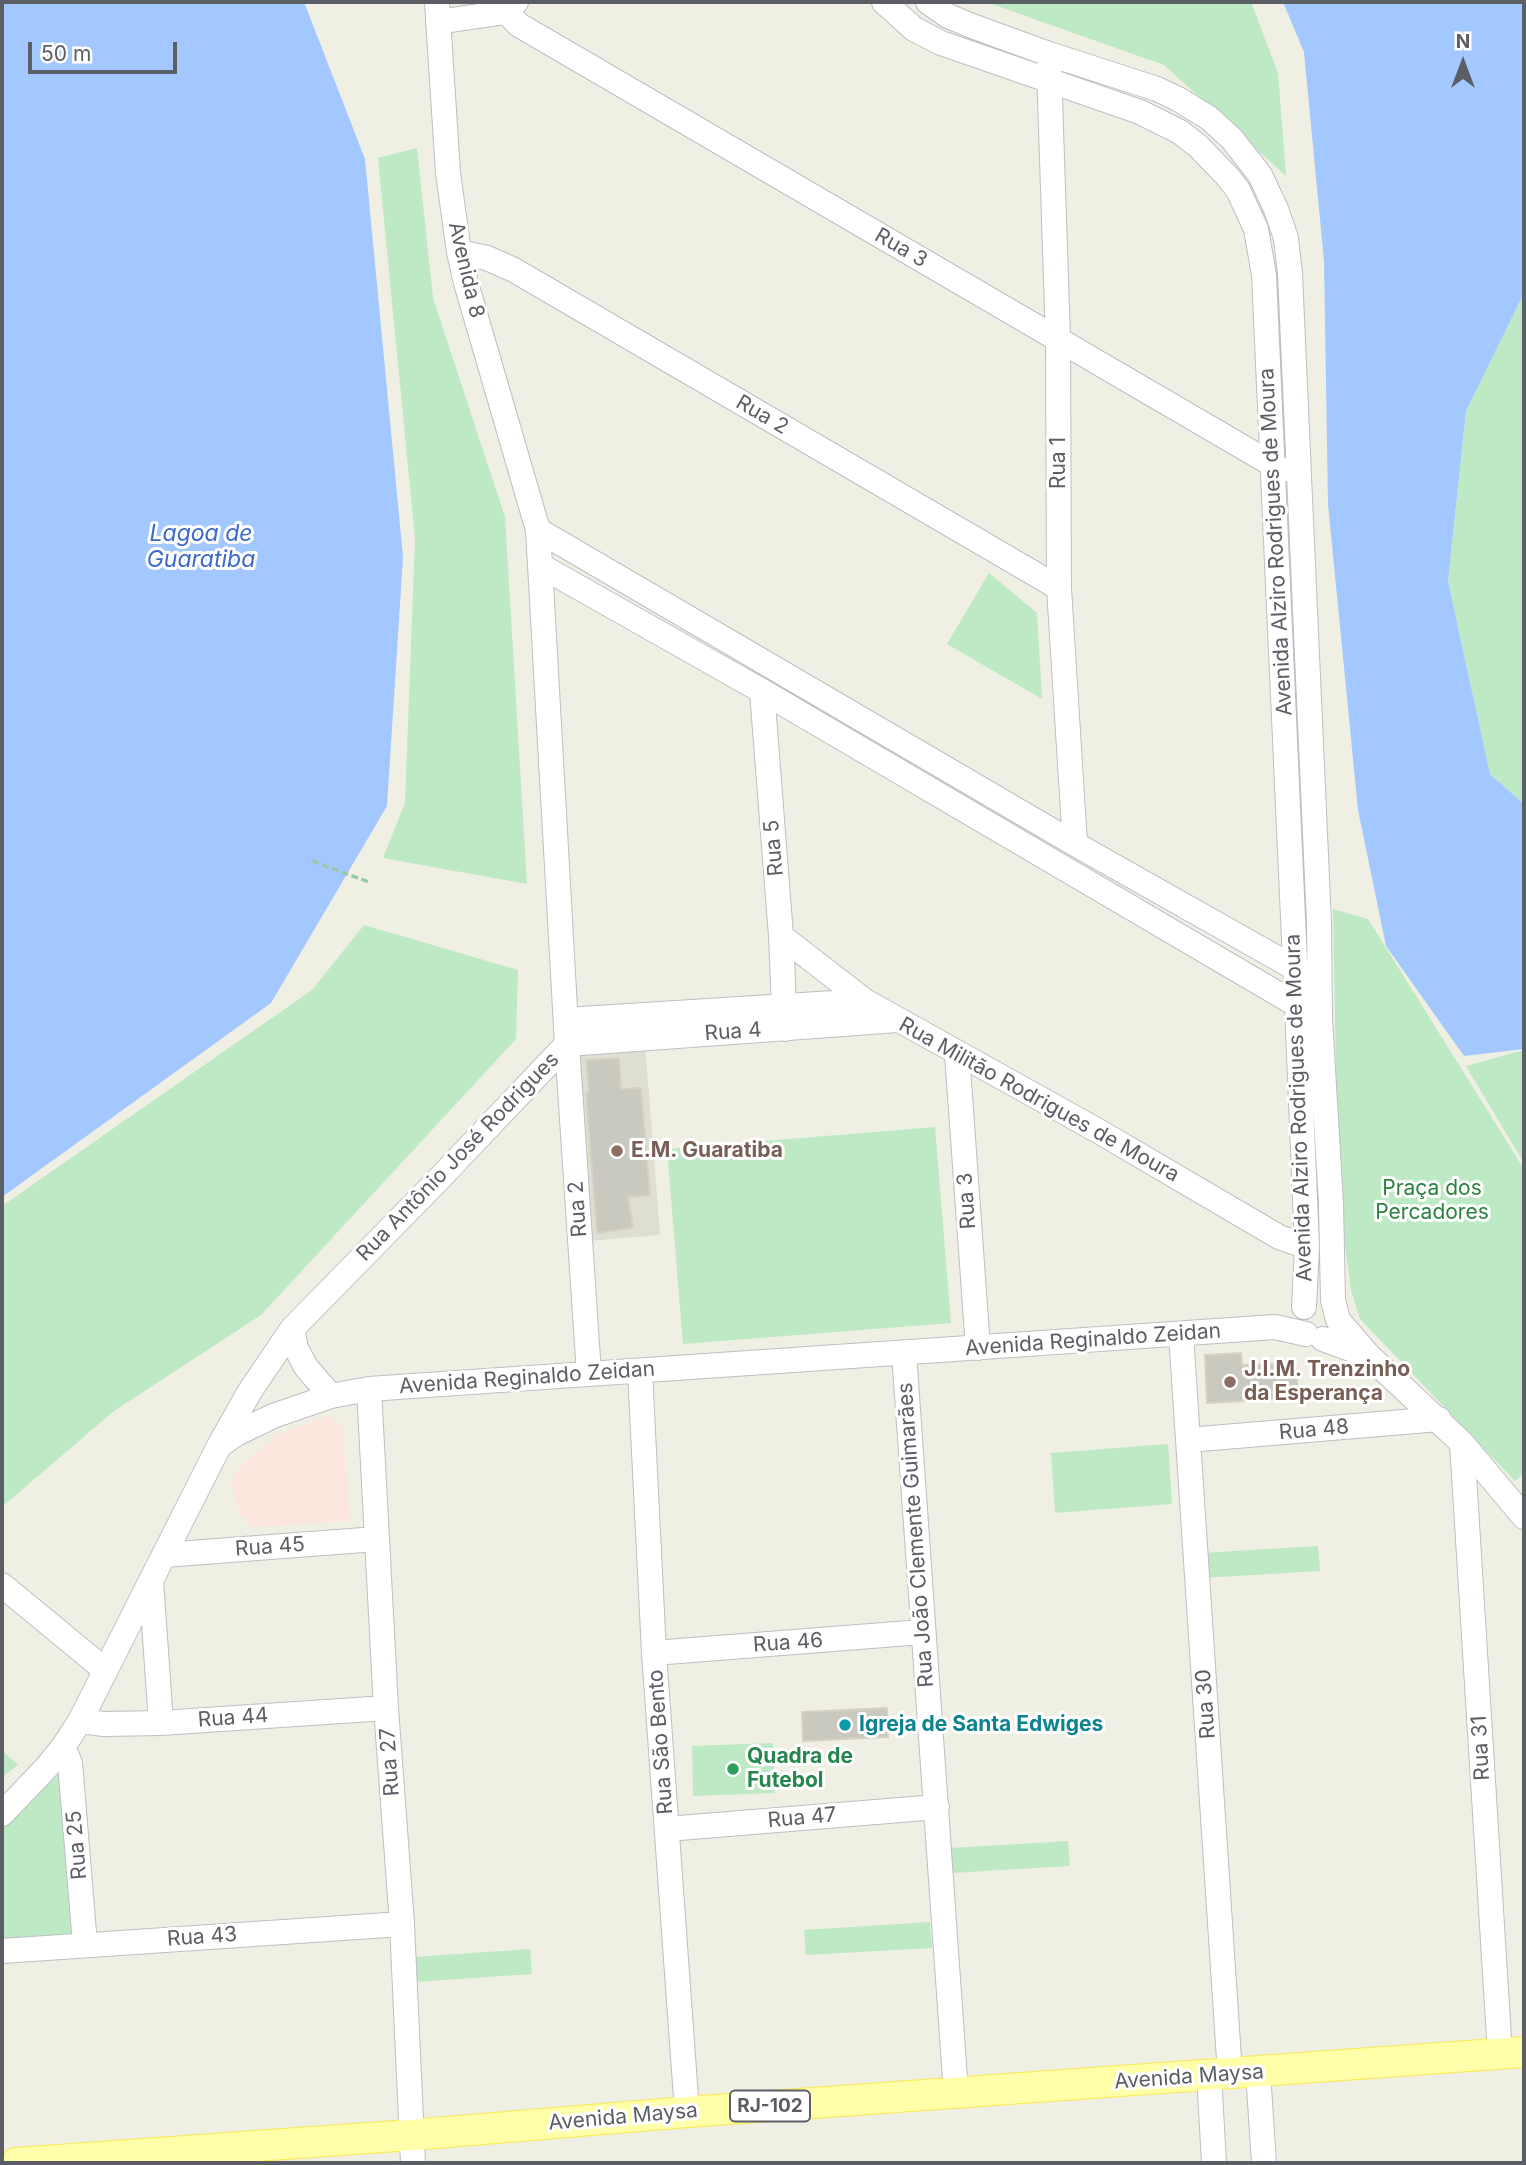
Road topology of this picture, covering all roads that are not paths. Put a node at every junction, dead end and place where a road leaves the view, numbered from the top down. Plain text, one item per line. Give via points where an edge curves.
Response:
1 (884, 2) edge
2 (928, 2) edge
3 (511, 7) edge
4 (437, 12) edge
5 (1049, 54) junction
6 (1049, 82) junction
7 (459, 251) junction
8 (1058, 339) junction
9 (1273, 466) junction
10 (1299, 479) junction
11 (538, 530) junction
12 (541, 566) junction
13 (1059, 588) junction
14 (762, 691) junction
15 (1075, 844) junction
16 (1293, 917) junction
17 (1319, 923) junction
18 (781, 936) junction
19 (1295, 969) junction
20 (1320, 981) junction
21 (865, 1001) junction
22 (1297, 1006) junction
23 (785, 1017) junction
24 (1321, 1019) junction
25 (898, 1020) junction
26 (567, 1032) junction
27 (957, 1054) junction
28 (1331, 1226) junction
29 (1306, 1237) junction
30 (1318, 1320) junction
31 (292, 1329) junction
32 (1181, 1334) junction
33 (978, 1348) junction
34 (904, 1353) junction
35 (640, 1371) junction
36 (589, 1374) junction
37 (1391, 1375) junction
38 (369, 1389) junction
39 (331, 1396) junction
40 (1439, 1419) junction
41 (1396, 1423) junction
42 (1188, 1440) junction
43 (1462, 1443) junction
44 (219, 1446) junction
45 (1524, 1517) edge
46 (377, 1539) junction
47 (164, 1555) junction
48 (151, 1580) junction
49 (2, 1585) edge
50 (922, 1633) junction
51 (654, 1653) junction
52 (105, 1670) junction
53 (386, 1708) junction
54 (80, 1721) junction
55 (161, 1723) junction
56 (63, 1748) junction
57 (937, 1807) junction
58 (2, 1814) edge
59 (667, 1829) junction
60 (402, 1924) junction
61 (85, 1944) junction
62 (2, 1951) edge
63 (1512, 2053) edge
64 (1233, 2074) junction
65 (956, 2094) junction
66 (687, 2112) junction
67 (412, 2149) edge
68 (240, 2155) edge
69 (16, 2163) edge
70 (1214, 2163) edge
71 (1264, 2163) edge

1 - 6 street, Avenida Alziro Rodrigues de Moura via 914,29 941,43
2 - 5 street, Avenida Alziro Rodrigues de Moura via 948,16
3 - 4 street
3 - 8 street, Rua 3 via 519,26
4 - 7 street, Avenida 8 via 448,173
5 - 6 street, Rua 1
5 - 10 street, Avenida Alziro Rodrigues de Moura via 1178,99 1232,139 1260,174 1286,239
6 - 8 street, Rua 1
6 - 9 street, Avenida Alziro Rodrigues de Moura via 1163,122 1198,146 1238,190 1256,229 1264,275
7 - 11 street, Avenida 8
7 - 13 street, Rua 2 via 514,270
8 - 9 street, Rua 3
8 - 13 street, Rua 1
9 - 10 street, Rua 3
9 - 16 street, Avenida Alziro Rodrigues de Moura
10 - 17 street, Avenida Alziro Rodrigues de Moura
11 - 12 street
11 - 15 street
12 - 14 street
12 - 26 street
13 - 15 street, Rua 1
14 - 18 street, Rua 5
14 - 22 street
15 - 19 street
16 - 17 street
16 - 19 street, Avenida Alziro Rodrigues de Moura
17 - 20 street, Avenida Alziro Rodrigues de Moura
18 - 21 street, Rua Militão Rodrigues de Moura
18 - 23 street, Rua 5
19 - 20 street
19 - 22 street, Avenida Alziro Rodrigues de Moura
20 - 24 street, Avenida Alziro Rodrigues de Moura
21 - 23 street, Rua 4
21 - 25 street, Rua Militão Rodrigues de Moura
22 - 24 street
22 - 29 street, Avenida Alziro Rodrigues de Moura
23 - 25 street, Rua 4
23 - 26 street, Rua 4
24 - 28 street, Avenida Alziro Rodrigues de Moura
25 - 27 street, Rua Militão Rodrigues de Moura
26 - 31 street, Rua Antônio José Rodrigues via 439,1180
26 - 36 street, Rua 2
27 - 29 street, Rua Militão Rodrigues de Moura via 1279,1237
27 - 33 street, Rua 3
28 - 29 street
28 - 30 street, Avenida Alziro Rodrigues de Moura
29 - 30 street, Avenida Alziro Rodrigues de Moura
30 - 32 street, Avenida Reginaldo Zeidan
30 - 37 street
31 - 39 street via 306,1367
31 - 44 street, Rua Antônio José Rodrigues
32 - 33 street, Avenida Reginaldo Zeidan
32 - 42 street, Rua 30
33 - 34 street, Avenida Reginaldo Zeidan
34 - 35 street, Avenida Reginaldo Zeidan
34 - 50 street, Rua João Clemente Guimarães
35 - 36 street, Avenida Reginaldo Zeidan
35 - 51 street, Rua São Bento
36 - 38 street, Avenida Reginaldo Zeidan
37 - 40 street
37 - 41 street
38 - 39 street, Avenida Reginaldo Zeidan
38 - 46 street, Rua 27
39 - 44 street, Avenida Reginaldo Zeidan via 263,1420
40 - 41 street, Rua 48
40 - 43 street
41 - 42 street, Rua 48
42 - 64 street, Rua 30
43 - 45 street
43 - 63 street, Rua 31
44 - 47 street
46 - 47 street, Rua 45
46 - 53 street, Rua 27
47 - 48 street
48 - 52 street
48 - 55 street
49 - 52 street
50 - 51 street, Rua 46
50 - 57 street, Rua João Clemente Guimarães
51 - 59 street, Rua São Bento
52 - 54 street
53 - 55 street, Rua 44
53 - 60 street, Rua 27
54 - 55 street, Rua 44
54 - 56 street
56 - 58 street
56 - 61 street, Rua 25 via 70,1763
57 - 59 street, Rua 47
57 - 65 street, Rua João Clemente Guimarães
59 - 66 street, Rua São Bento
60 - 61 street, Rua 43
60 - 67 street, Rua 27
61 - 62 street, Rua 43
63 - 64 main road, Avenida Maysa / RJ-102
64 - 65 main road, Avenida Maysa / RJ-102
64 - 70 street
64 - 71 street
65 - 66 main road, Avenida Maysa / RJ-102
66 - 67 main road, Avenida Maysa / RJ-102
67 - 68 main road, Avenida Maysa / RJ-102
68 - 69 main road, Avenida Maysa / RJ-102

